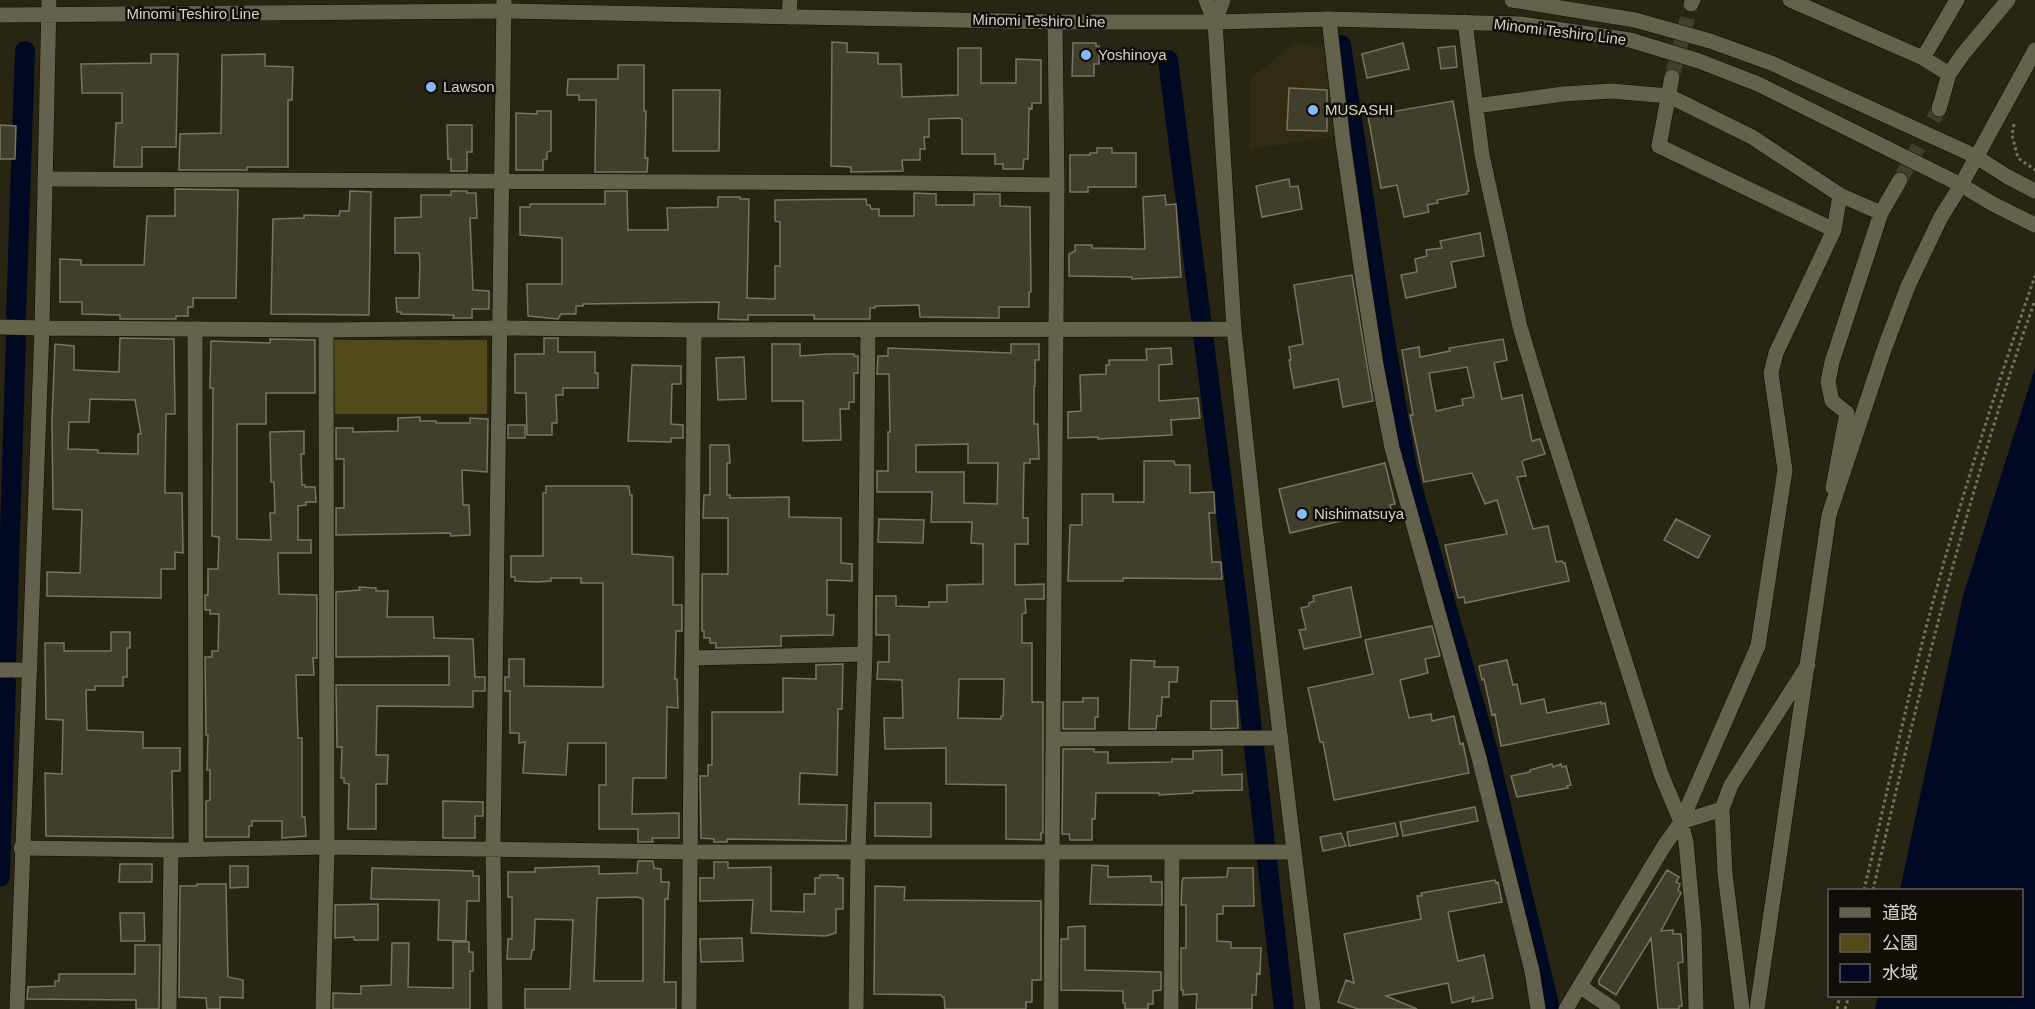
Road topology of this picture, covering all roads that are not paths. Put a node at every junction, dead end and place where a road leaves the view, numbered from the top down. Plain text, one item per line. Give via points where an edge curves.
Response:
1 (790, 0) edge
2 (1206, 0) edge
3 (1223, 0) edge
4 (1512, 0) edge
5 (1790, 0) edge
6 (1957, 0) edge
7 (2008, 0) edge
8 (418, 6) edge
9 (504, 6) edge
10 (49, 8) edge
11 (0, 15) edge
12 (789, 17) junction
13 (1329, 19) junction
14 (1055, 22) junction
15 (1215, 22) junction
16 (1465, 22) junction
17 (2035, 50) edge
18 (1923, 58) junction
19 (1949, 74) junction
20 (1672, 77) tunnel mouth
21 (1668, 96) junction
22 (1476, 106) junction
23 (1939, 109) tunnel mouth
24 (1975, 156) junction
25 (45, 179) junction
26 (1900, 180) tunnel mouth
27 (502, 182) junction
28 (1057, 185) junction
29 (1961, 185) junction
30 (2035, 190) edge
31 (1840, 195) junction
32 (1881, 213) junction
33 (2035, 225) edge
34 (1834, 230) junction
35 (0, 327) edge
36 (42, 328) junction
37 (501, 328) junction
38 (195, 329) junction
39 (1234, 329) junction
40 (326, 330) junction
41 (694, 330) junction
42 (867, 330) junction
43 (1055, 330) junction
44 (1830, 515) junction
45 (865, 654) junction
46 (693, 658) junction
47 (1808, 665) junction
48 (0, 670) edge
49 (30, 670) junction
50 (1281, 738) junction
51 (1054, 739) junction
52 (1722, 809) junction
53 (1681, 822) junction
54 (327, 847) junction
55 (21, 848) junction
56 (493, 848) junction
57 (196, 849) junction
58 (171, 850) junction
59 (1053, 851) junction
60 (689, 852) junction
61 (858, 852) junction
62 (1293, 852) junction
63 (1172, 853) junction
64 (1581, 987) junction
65 (17, 1009) edge
66 (170, 1009) edge
67 (323, 1009) edge
68 (495, 1009) edge
69 (689, 1009) edge
70 (856, 1009) edge
71 (1051, 1009) edge
72 (1171, 1009) edge
73 (1312, 1009) edge
74 (1538, 1009) edge
75 (1566, 1009) edge
76 (1613, 1009) edge
77 (1696, 1009) edge
78 (1742, 1009) edge
79 (1757, 1009) edge

1 - 12 street
2 - 15 street
3 - 15 street
4 - 24 street, Minomi Teshiro Line via 1635,20 1710,41 1772,63
5 - 18 street
6 - 18 street
7 - 19 street
8 - 9 street, Minomi Teshiro Line
8 - 10 street, Minomi Teshiro Line
9 - 12 street, Minomi Teshiro Line
9 - 27 street
10 - 11 street, Minomi Teshiro Line
10 - 25 street
12 - 14 street, Minomi Teshiro Line
13 - 15 street, Minomi Teshiro Line
13 - 16 street, Minomi Teshiro Line
13 - 74 street via 1365,292 1392,448 1479,758
14 - 15 street, Minomi Teshiro Line
14 - 28 street
15 - 39 street
16 - 22 street
16 - 29 street, Minomi Teshiro Line via 1521,24 1630,40 1699,61 1758,84
17 - 24 street
18 - 19 street
19 - 23 street
20 - 21 street
21 - 22 street via 1611,91
21 - 31 street via 1752,137
21 - 34 street via 1659,146
22 - 53 street via 1482,155 1520,327 1661,774
24 - 29 street
24 - 30 street, Minomi Teshiro Line
25 - 27 street
25 - 36 street
26 - 32 street
27 - 28 street
27 - 37 street
28 - 43 street
29 - 33 street, Minomi Teshiro Line
29 - 44 street via 1908,286
31 - 32 street
31 - 34 street
32 - 44 street via 1828,382 1832,401 1847,413
34 - 53 street via 1776,353 1771,373 1785,470 1758,646
35 - 36 street
36 - 38 street
36 - 49 street
37 - 40 street
37 - 41 street
37 - 56 street
38 - 40 street
38 - 57 street
39 - 43 street
39 - 50 street
40 - 54 street
41 - 42 street
41 - 46 street
42 - 43 street
42 - 45 street
43 - 51 street
44 - 47 street
45 - 46 street
45 - 61 street
46 - 60 street
47 - 52 street via 1731,785
47 - 79 street
48 - 49 street
49 - 55 street
50 - 51 street
50 - 62 street
51 - 59 street
52 - 53 street
52 - 78 street via 1725,874
53 - 64 street
53 - 77 street via 1694,929
54 - 56 street
54 - 57 street
54 - 67 street
55 - 58 street
55 - 65 street
56 - 60 street
56 - 68 street
57 - 58 street
58 - 66 street
59 - 61 street
59 - 63 street
59 - 71 street
60 - 61 street
60 - 69 street
61 - 70 street
62 - 63 street
62 - 73 street
63 - 72 street
64 - 75 street
64 - 76 street

